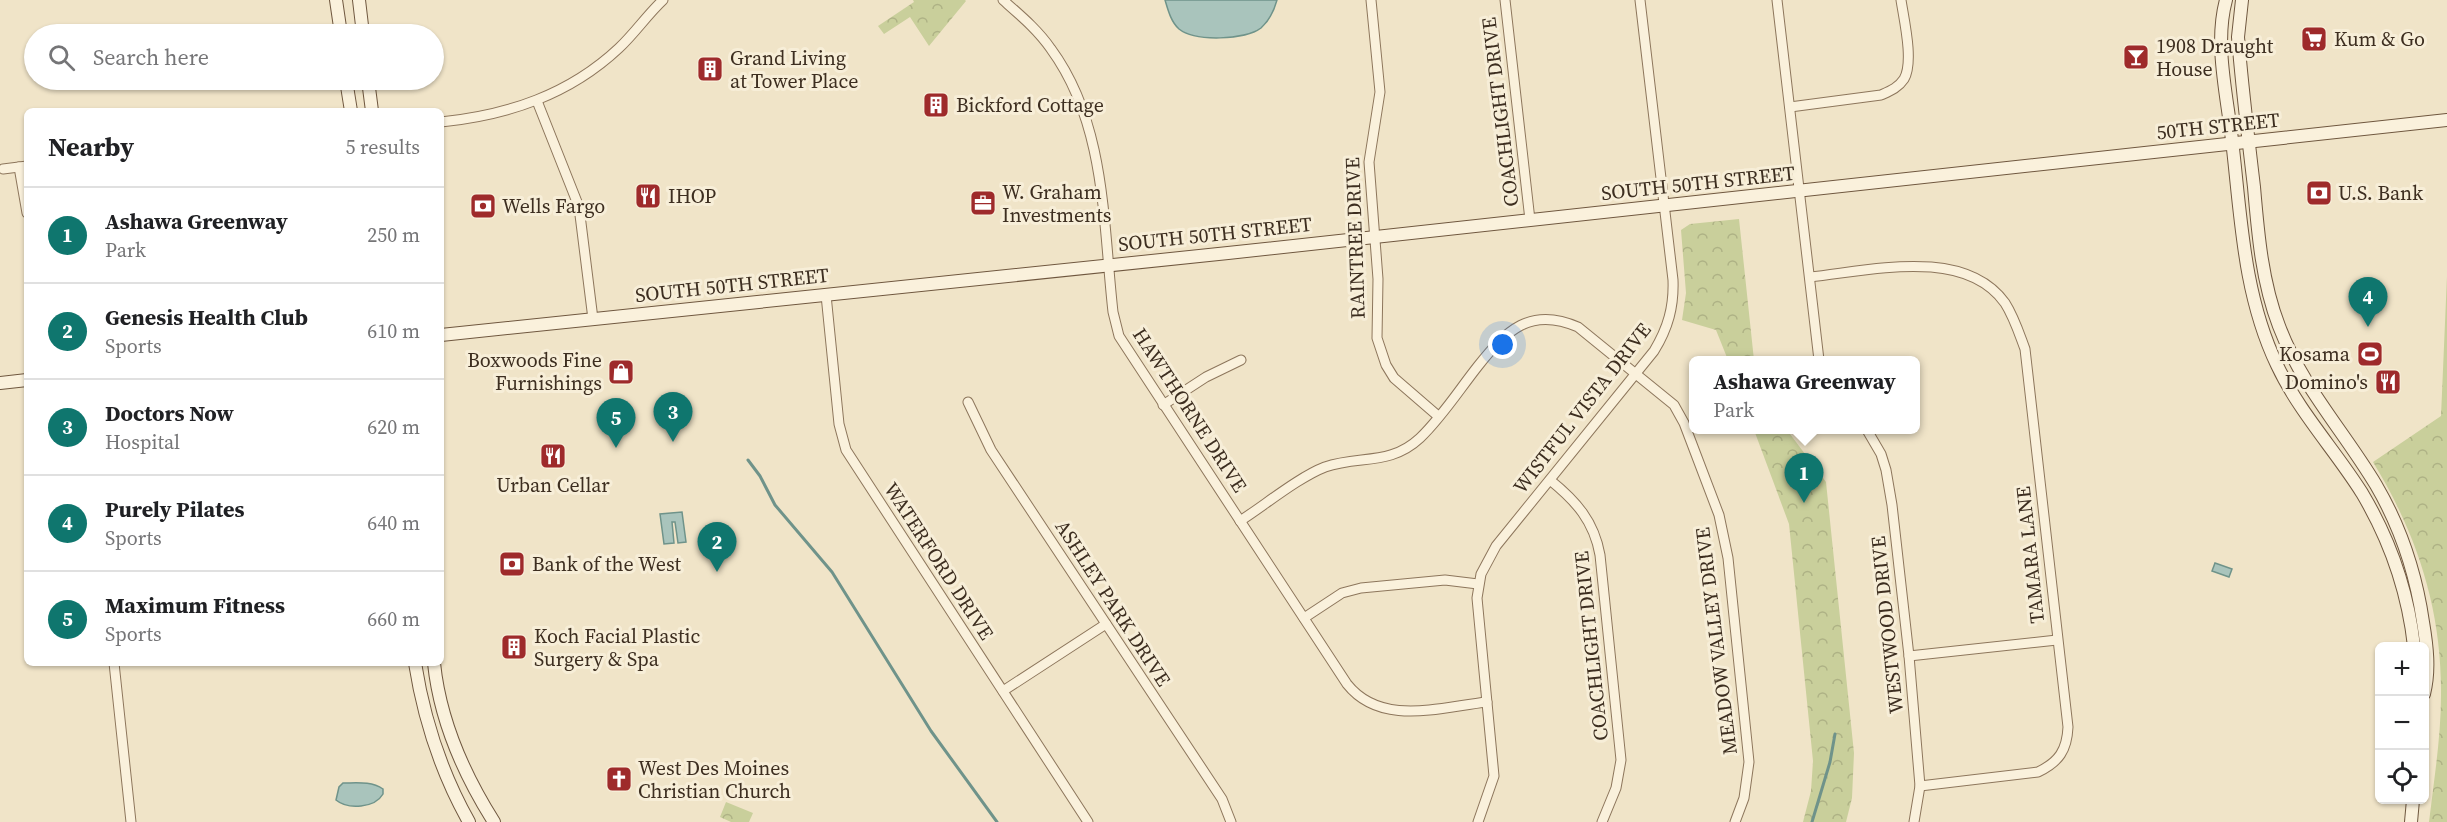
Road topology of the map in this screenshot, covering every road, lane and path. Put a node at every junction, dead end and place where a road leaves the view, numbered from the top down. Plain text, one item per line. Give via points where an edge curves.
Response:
1 (336, 0) edge
2 (359, 0) edge
3 (663, 0) edge
4 (1003, 0) edge
5 (1371, 0) edge
6 (1505, 0) edge
7 (1640, 0) edge
8 (1777, 0) edge
9 (1901, 0) edge
10 (2226, 0) edge
11 (2241, 6) edge
12 (340, 24) edge
13 (362, 24) edge
14 (348, 90) edge
15 (370, 90) edge
16 (537, 101) junction
17 (1790, 107) junction
18 (351, 108) edge
19 (372, 108) edge
20 (2447, 120) edge
21 (444, 122) edge
22 (2249, 143) junction
23 (2232, 145) junction
24 (23, 167) edge
25 (3, 169) dead end
26 (1992, 170) joint
27 (1800, 191) junction
28 (1664, 206) junction
29 (1530, 220) junction
30 (1375, 237) junction
31 (1108, 266) junction
32 (1810, 277) junction
33 (826, 295) junction
34 (593, 319) junction
35 (444, 335) edge
36 (1820, 356) edge
37 (1241, 360) dead end
38 (1636, 373) junction
39 (24, 380) edge
40 (0, 383) edge
41 (968, 402) dead end
42 (1163, 405) junction
43 (1438, 416) junction
44 (1870, 434) edge
45 (1550, 480) junction
46 (1240, 522) junction
47 (1478, 584) junction
48 (1304, 618) junction
49 (1106, 624) junction
50 (2057, 640) junction
51 (2413, 642) edge
52 (2426, 642) edge
53 (1910, 656) junction
54 (114, 666) edge
55 (416, 666) edge
56 (434, 666) edge
57 (1003, 692) junction
58 (1487, 702) junction
59 (1920, 786) junction
60 (2413, 804) edge
61 (131, 822) edge
62 (469, 822) edge
63 (494, 822) edge
64 (1088, 822) edge
65 (1231, 822) edge
66 (1478, 822) edge
67 (1602, 822) edge
68 (1735, 822) edge
69 (1914, 822) edge
70 (2411, 822) edge

1 - 12 main road
2 - 13 main road
3 - 16 street via 601,64
4 - 31 street, HAWTHORNE DRIVE via 1049,46 1080,100 1094,144
5 - 30 street, RAINTREE DRIVE via 1380,92 1369,162
6 - 29 street, COACHLIGHT DRIVE
7 - 28 street, WISTFUL VISTA DRIVE
8 - 17 street
9 - 17 street via 1908,67 1894,90
10 - 23 main road via 2222,50
11 - 22 main road via 2238,37
14 - 18 main road
15 - 19 main road
16 - 21 street via 491,115
16 - 34 street via 579,207
17 - 27 street
20 - 22 main road, 50TH STREET
22 - 23 main road, 50TH STREET
22 - 52 main road via 2263,268 2272,305 2290,353 2385,502 2405,548 2421,603
23 - 26 main road, 50TH STREET
23 - 51 main road via 2242,237 2256,309 2278,366 2376,520 2395,563
24 - 25 street
26 - 27 main road, SOUTH 50TH STREET
27 - 28 main road, SOUTH 50TH STREET
27 - 32 street
28 - 29 main road, SOUTH 50TH STREET
28 - 38 street, WISTFUL VISTA DRIVE via 1673,280 1671,310 1662,338
29 - 30 main road, SOUTH 50TH STREET
30 - 31 main road, SOUTH 50TH STREET
30 - 43 street, RAINTREE DRIVE via 1380,351 1394,378
31 - 33 main road, SOUTH 50TH STREET
31 - 42 street, HAWTHORNE DRIVE via 1119,336
32 - 36 street
32 - 50 street, TAMARA LANE via 1942,266 1983,283 2004,301 2025,349
33 - 34 main road, SOUTH 50TH STREET
33 - 57 street, WATERFORD DRIVE via 839,424 846,450
34 - 35 main road, SOUTH 50TH STREET
37 - 42 street
38 - 43 street, MEADOW VALLEY DRIVE via 1578,327 1556,320 1532,321 1501,339
38 - 45 street, WISTFUL VISTA DRIVE
38 - 68 street, MEADOW VALLEY DRIVE via 1680,415 1725,536 1749,762 1744,798
39 - 40 main road
41 - 49 street, ASHLEY PARK DRIVE via 992,450
42 - 46 street, HAWTHORNE DRIVE
43 - 46 street, MEADOW VALLEY DRIVE via 1421,437 1398,453 1318,471
44 - 53 street, WESTWOOD DRIVE via 1886,470
45 - 47 street, WISTFUL VISTA DRIVE via 1496,546
45 - 67 street, COACHLIGHT DRIVE via 1587,517 1600,555 1621,760 1616,788
46 - 48 street, HAWTHORNE DRIVE
47 - 48 street via 1445,579 1361,588 1342,593
47 - 58 street, WISTFUL VISTA DRIVE
48 - 58 street, HAWTHORNE DRIVE via 1353,691 1373,706 1396,711
49 - 57 street
49 - 65 street, ASHLEY PARK DRIVE via 1222,799
50 - 53 street
50 - 59 street, TAMARA LANE via 2068,727 2061,757 2038,772
53 - 59 street, WESTWOOD DRIVE
54 - 61 street
55 - 62 main road via 433,742
56 - 63 main road via 445,721 463,766
57 - 64 street, WATERFORD DRIVE
58 - 66 street, WISTFUL VISTA DRIVE via 1494,776
59 - 69 street, WESTWOOD DRIVE
60 - 70 main road

